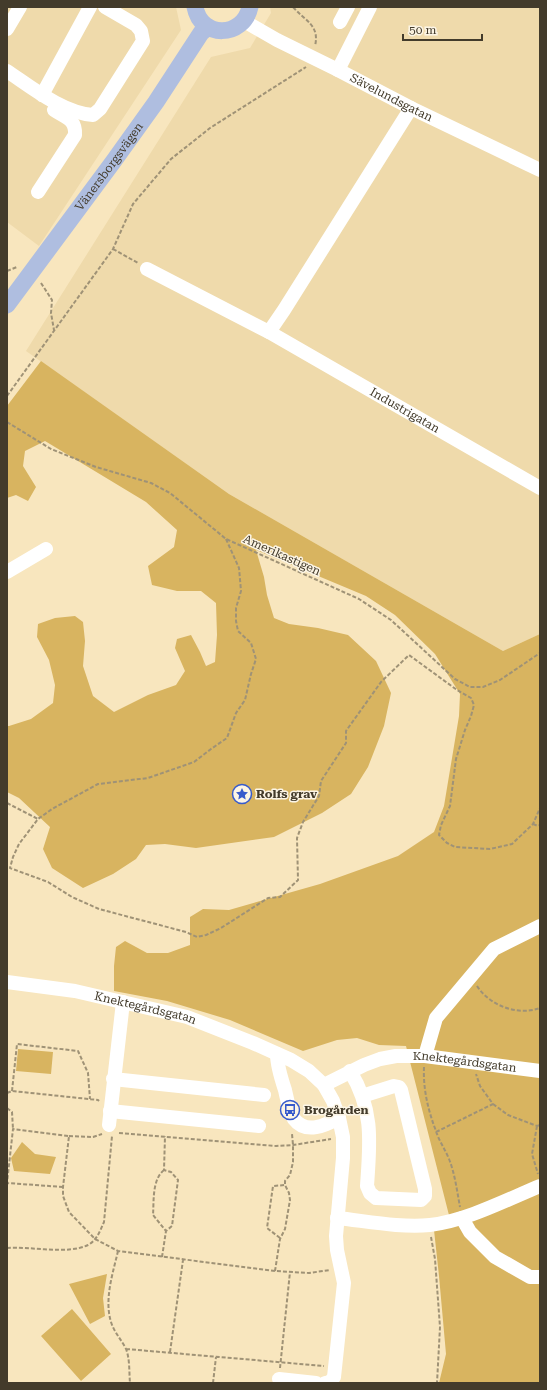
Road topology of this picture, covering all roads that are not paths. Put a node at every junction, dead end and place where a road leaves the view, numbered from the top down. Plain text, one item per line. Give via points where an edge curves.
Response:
1 (20, 7) edge
2 (90, 7) edge
3 (105, 7) edge
4 (195, 7) edge
5 (348, 7) edge
6 (370, 7) edge
7 (247, 14) edge
8 (340, 22) dead end
9 (208, 26) junction
10 (7, 29) edge
11 (338, 70) junction
12 (7, 71) edge
13 (7, 82) edge
14 (42, 95) junction
15 (411, 108) junction
16 (540, 170) edge
17 (38, 192) dead end
18 (147, 269) road end
19 (7, 305) edge
20 (269, 332) junction
21 (540, 488) edge
22 (46, 549) dead end
23 (7, 572) edge
24 (540, 926) edge
25 (7, 982) edge
26 (123, 1002) junction
27 (277, 1054) junction
28 (425, 1056) junction
29 (350, 1071) junction
30 (540, 1071) edge
31 (113, 1079) junction
32 (324, 1085) junction
33 (264, 1095) dead end
34 (362, 1096) junction
35 (105, 1107) junction
36 (339, 1118) junction
37 (259, 1126) dead end
38 (106, 1129) road end
39 (540, 1186) edge
40 (337, 1218) junction
41 (462, 1218) junction
42 (540, 1277) edge
43 (279, 1379) dead end
44 (316, 1383) edge
45 (325, 1383) edge

1 - 10 street
2 - 14 street
3 - 14 street via 136,25 141,31 143,41 100,109 92,115 82,114
4 - 9 main road via 200,20
5 - 8 street
6 - 11 street
7 - 9 main road via 233,29 220,31
7 - 11 street, Sävelundsgatan via 310,56
9 - 19 main road, Vänersborgsvägen via 113,162
11 - 15 street, Sävelundsgatan
12 - 14 street
13 - 17 street via 73,122 76,127 75,135
15 - 16 street, Sävelundsgatan
15 - 20 street
18 - 20 street, Industrigatan
20 - 21 street, Industrigatan
22 - 23 street
24 - 28 street via 494,949 436,1018
25 - 26 street, Knektegårdsgatan via 75,991
26 - 27 street, Knektegårdsgatan via 187,1017
26 - 31 street
27 - 32 street, Knektegårdsgatan via 309,1071
27 - 36 street via 290,1110 298,1123 315,1128
28 - 29 street, Knektegårdsgatan via 380,1059
28 - 30 street, Knektegårdsgatan
29 - 32 street, Knektegårdsgatan
29 - 34 street
31 - 33 street
31 - 35 street
32 - 36 street, Knektegårdsgatan
34 - 34 street via 369,1122 370,1193 376,1198 421,1200 425,1196 425,1190 401,1090 394,1086
35 - 37 street
35 - 38 street
36 - 40 street, Knektegårdsgatan via 343,1137 343,1158
39 - 41 street
40 - 41 street via 412,1226
40 - 45 street, Knektegårdsgatan via 337,1250 344,1283 334,1377
41 - 42 street via 470,1232 495,1257 530,1277
43 - 44 street

